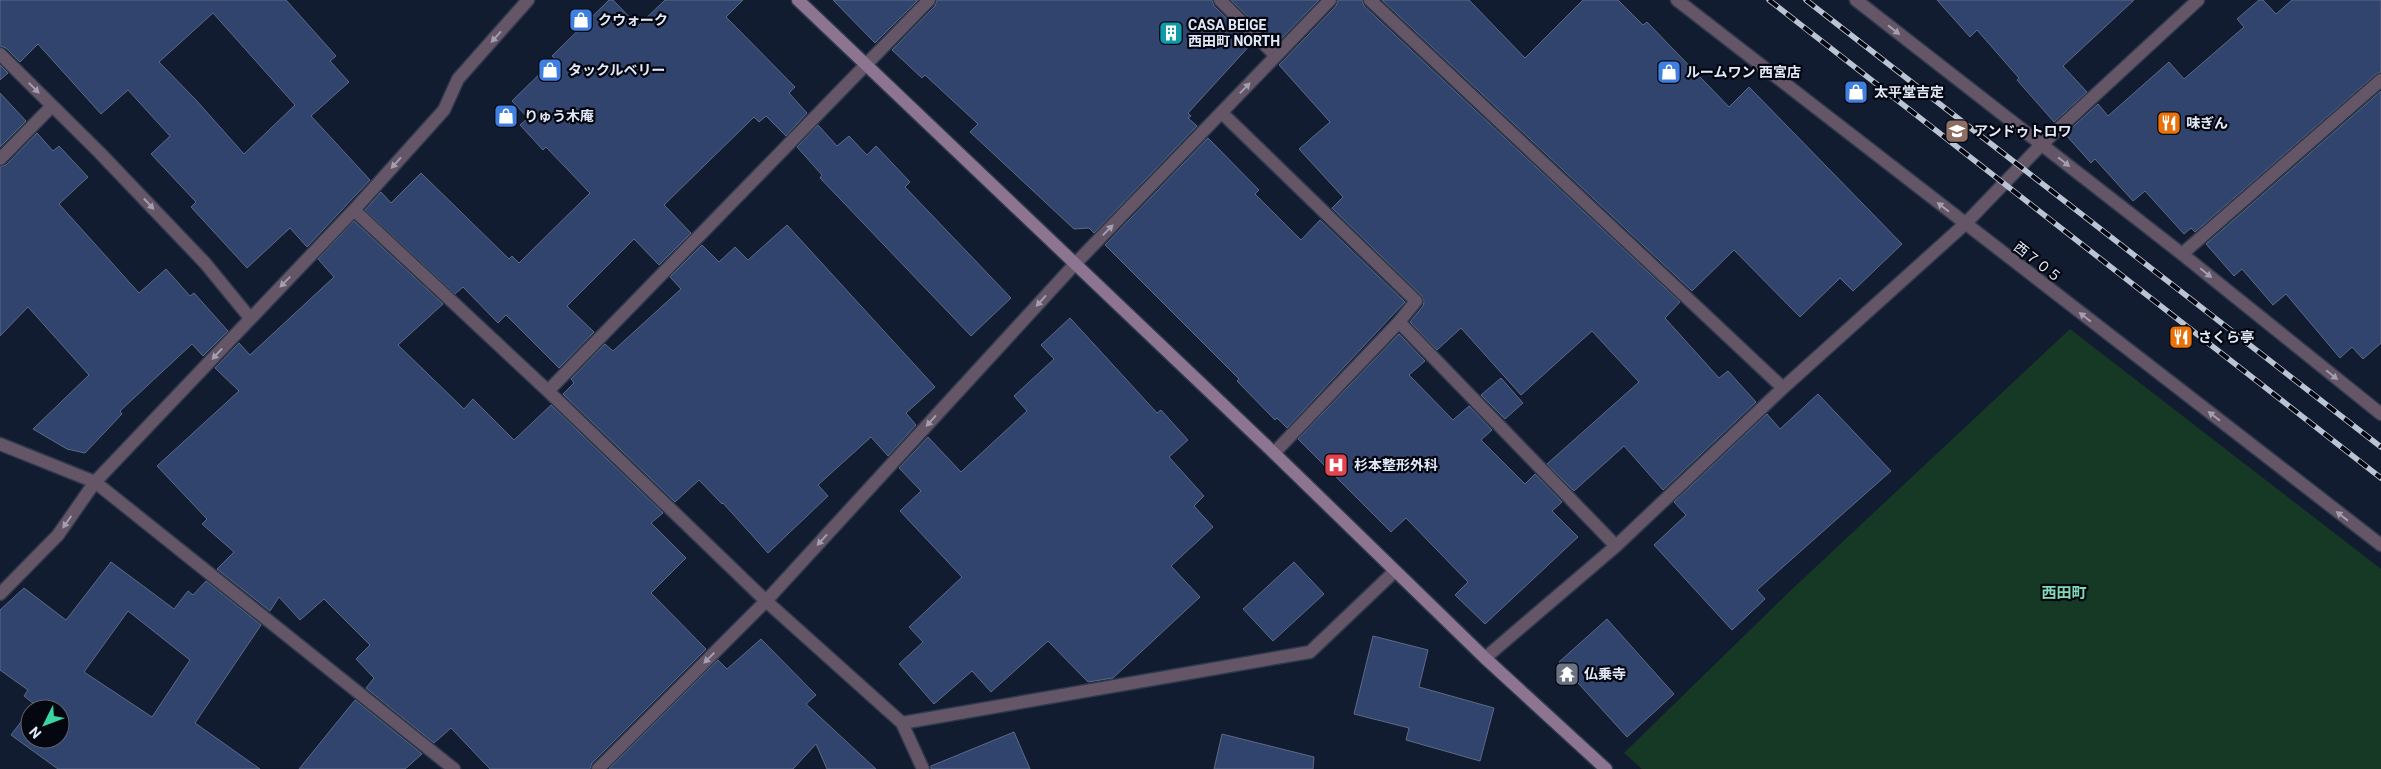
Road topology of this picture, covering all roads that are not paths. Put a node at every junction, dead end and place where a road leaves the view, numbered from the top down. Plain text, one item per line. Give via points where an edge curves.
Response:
1 (528, 0) edge
2 (798, 0) edge
3 (929, 0) edge
4 (1220, 0) edge
5 (1330, 0) edge
6 (1370, 0) edge
7 (1677, 0) edge
8 (1856, 0) edge
9 (2198, 0) edge
10 (0, 54) edge
11 (1276, 56) junction
12 (866, 64) junction
13 (2381, 80) edge
14 (52, 106) junction
15 (1222, 113) junction
16 (2041, 145) junction
17 (0, 159) edge
18 (354, 210) junction
19 (1965, 224) junction
20 (2182, 254) junction
21 (1074, 265) junction
22 (250, 318) junction
23 (1398, 322) junction
24 (1783, 388) junction
25 (548, 392) junction
26 (2381, 414) edge
27 (0, 444) edge
28 (1274, 453) junction
29 (95, 482) junction
30 (2381, 545) edge
31 (1616, 546) junction
32 (1394, 571) junction
33 (0, 594) edge
34 (766, 601) junction
35 (1485, 658) junction
36 (902, 723) junction
37 (454, 769) edge
38 (598, 769) edge
39 (923, 769) edge
40 (1606, 769) edge

1 -> 18 street via 458,79 444,110
2 - 12 street
3 - 12 street
4 - 11 street
5 - 11 street
6 - 24 street
19 -> 7 street, 西７０５
8 -> 16 street
9 - 16 street
10 -> 14 street
15 -> 11 street
12 - 21 street
12 - 25 street
13 - 20 street
14 - 17 street
14 -> 22 street via 205,263
21 -> 15 street
15 - 23 street via 1416,301
16 - 19 street
16 -> 20 street
18 -> 22 street
18 - 25 street
19 - 24 street
30 -> 19 street, 西７０５
20 -> 26 street
21 - 28 street
21 -> 34 street
22 -> 29 street
23 - 28 street
23 - 31 street
24 - 31 street
25 - 34 street
27 - 29 street
28 - 32 street
29 -> 33 street via 58,535
29 - 37 street
31 - 35 street
32 - 35 street
32 - 36 street via 1310,652
34 - 36 street
34 -> 38 street
35 - 40 street
36 - 39 street

